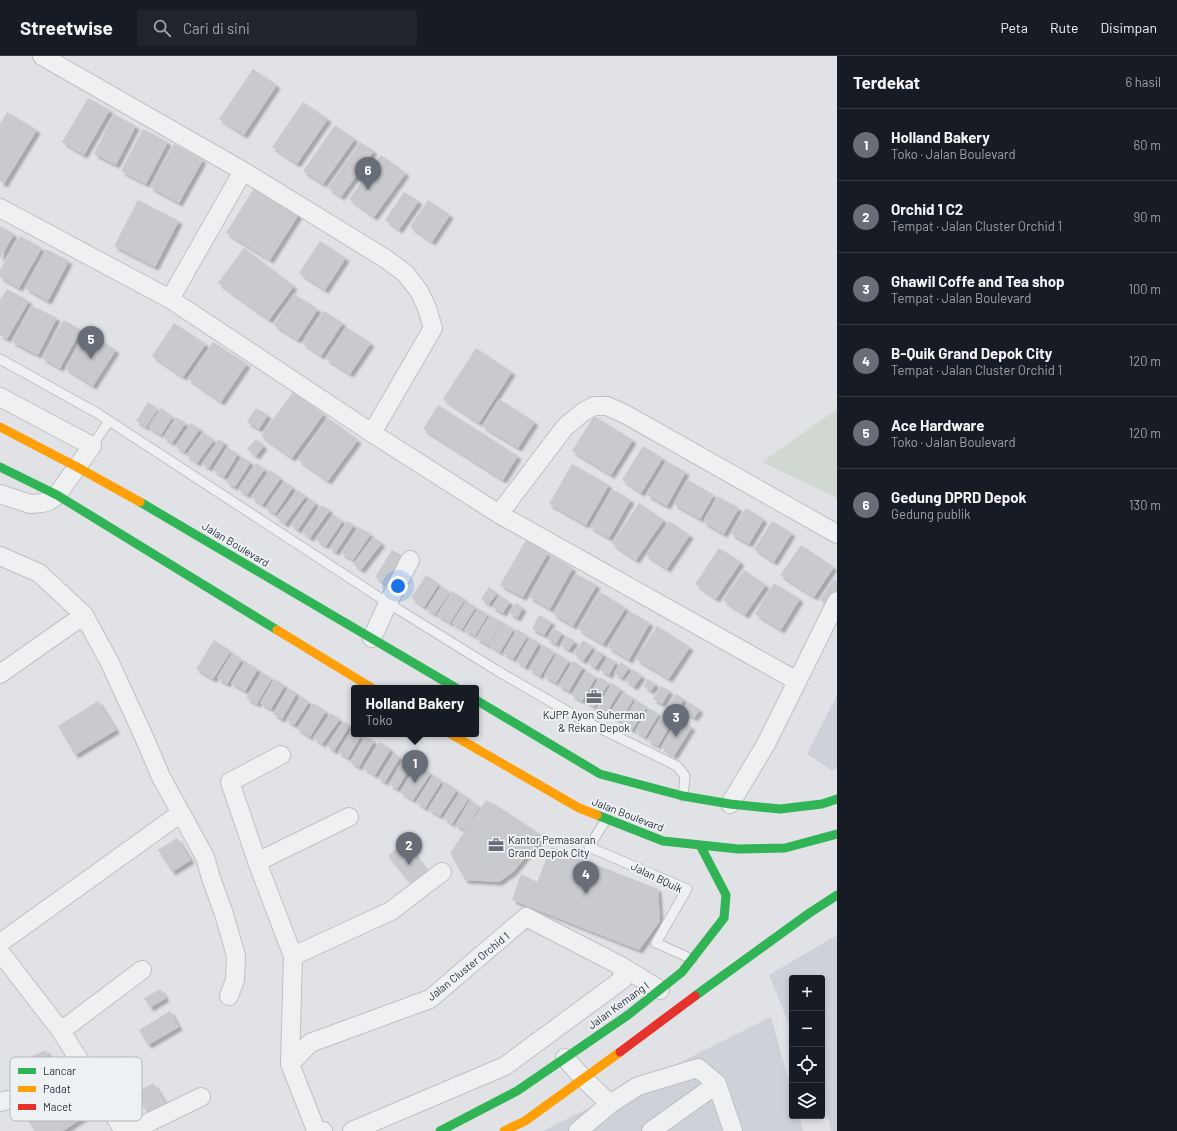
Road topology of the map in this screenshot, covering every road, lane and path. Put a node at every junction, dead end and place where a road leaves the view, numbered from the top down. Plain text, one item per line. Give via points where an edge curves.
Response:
1 (42, 56) edge
2 (243, 171) junction
3 (0, 208) edge
4 (170, 299) junction
5 (0, 359) edge
6 (0, 397) edge
7 (110, 421) junction
8 (0, 427) edge
9 (372, 433) junction
10 (92, 446) junction
11 (77, 467) junction
12 (0, 468) edge
13 (0, 494) edge
14 (57, 495) junction
15 (499, 514) junction
16 (837, 534) edge
17 (0, 556) edge
18 (410, 560) dead end
19 (837, 601) edge
20 (388, 603) junction
21 (84, 615) junction
22 (372, 638) junction
23 (0, 674) edge
24 (797, 681) junction
25 (367, 685) edge
26 (451, 685) edge
27 (479, 702) edge
28 (456, 737) edge
29 (281, 755) dead end
30 (683, 796) junction
31 (837, 799) edge
32 (730, 804) junction
33 (181, 813) junction
34 (349, 817) dead end
35 (607, 818) junction
36 (837, 834) edge
37 (700, 845) junction
38 (257, 862) junction
39 (442, 872) dead end
40 (837, 895) edge
41 (0, 943) edge
42 (0, 952) edge
43 (293, 956) junction
44 (692, 959) junction
45 (621, 966) junction
46 (6, 970) edge
47 (142, 970) dead end
48 (660, 990) junction
49 (229, 996) dead end
50 (61, 1031) junction
51 (77, 1057) edge
52 (565, 1058) junction
53 (290, 1064) junction
54 (584, 1078) junction
55 (717, 1084) junction
56 (201, 1097) dead end
57 (610, 1104) junction
58 (118, 1121) edge
59 (124, 1131) edge
60 (131, 1131) edge
61 (323, 1131) edge
62 (352, 1131) edge
63 (440, 1131) edge
64 (504, 1131) edge
65 (578, 1131) edge
66 (651, 1131) edge
67 (733, 1131) edge

1 - 2 street
2 - 4 street
2 - 9 street via 386,259 405,273 419,291 433,328
3 - 4 street
4 - 9 street
5 - 7 lane
6 - 10 street
7 - 10 lane
7 - 20 lane
8 - 11 main road, Jalan Boulevard
9 - 15 street
10 - 11 street
11 - 14 street
11 - 22 main road, Jalan Boulevard via 160,512
12 - 14 main road
13 - 14 street via 30,504 42,503
14 - 25 main road
15 - 16 street via 565,428 594,406 607,406
15 - 24 street
17 - 21 street via 39,573
18 - 20 street
19 - 24 street
20 - 22 street
20 - 30 lane via 579,718 677,766 685,776
21 - 23 street
21 - 33 street via 109,661 161,777
22 - 26 main road, Jalan Boulevard
24 - 32 street via 766,744
27 - 30 main road via 600,774
28 - 35 main road, Jalan Boulevard via 579,808
29 - 38 street via 230,782
30 - 32 main road
31 - 32 main road via 822,804 780,809
33 - 41 street
33 - 49 street via 205,857 236,956 235,980
34 - 38 street
35 - 37 main road, Jalan Boulevard via 663,841
35 - 44 lane, Jalan BQuik via 589,846 687,889 656,943
36 - 37 main road, Jalan Boulevard via 786,848 738,849
37 - 44 main road, Jalan Kemang I via 726,895 724,918
38 - 43 street
39 - 43 street via 391,910
40 - 54 main road
42 - 46 street
43 - 53 street
44 - 48 main road, Jalan Kemang I via 682,972
45 - 48 street, Jalan Cluster Orchid 1
45 - 53 street, Jalan Cluster Orchid 1 via 526,918 430,999 310,1043
45 - 62 street via 623,979 505,1066
46 - 50 street
47 - 50 street
48 - 52 main road, Jalan Kemang I
50 - 51 street
52 - 54 street
52 - 63 main road, Jalan Kemang I via 517,1092
53 - 61 street via 316,1130
54 - 57 street
54 - 64 main road via 525,1121
55 - 57 street via 698,1068 638,1086
55 - 66 street
55 - 67 street
56 - 60 street
57 - 65 street
58 - 59 street

